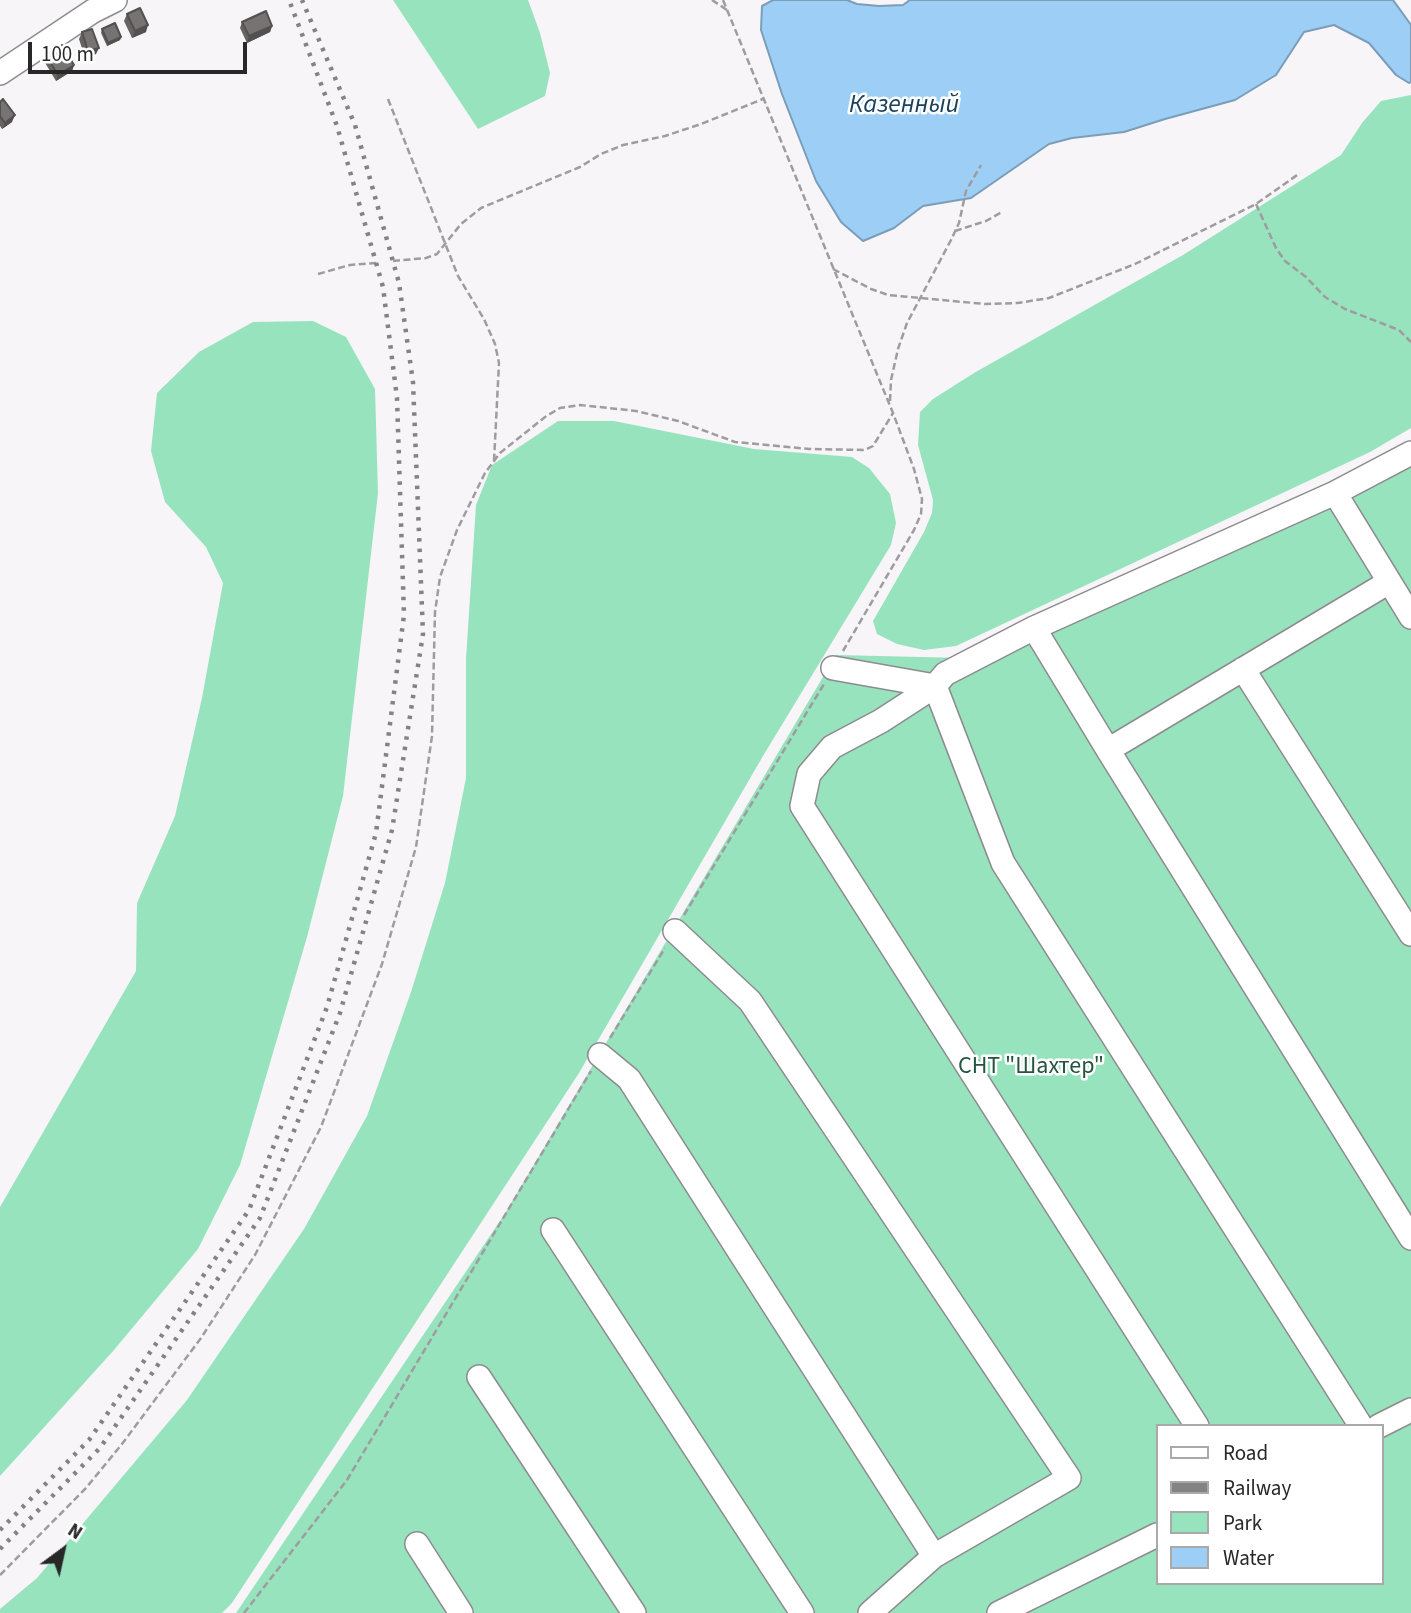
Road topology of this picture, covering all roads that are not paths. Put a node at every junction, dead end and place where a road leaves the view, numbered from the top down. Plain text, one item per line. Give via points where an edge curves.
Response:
1 (115, 0) edge
2 (0, 73) edge
3 (1411, 453) edge
4 (1335, 493) junction
5 (1390, 582) junction
6 (1411, 617) edge
7 (1034, 628) junction
8 (833, 668) road end
9 (1243, 669) junction
10 (936, 685) junction
11 (1108, 750) junction
12 (675, 931) road end
13 (1411, 934) edge
14 (600, 1055) road end
15 (553, 1230) dead end
16 (1411, 1238) edge
17 (479, 1377) dead end
18 (1411, 1410) edge
19 (1196, 1424) edge
20 (1360, 1424) edge
21 (1383, 1424) edge
22 (1156, 1535) edge
23 (417, 1544) dead end
24 (934, 1556) junction
25 (461, 1613) edge
26 (634, 1613) edge
27 (802, 1613) edge
28 (870, 1613) edge
29 (999, 1613) edge

1 - 2 street
3 - 4 street
4 - 5 street
4 - 7 street
5 - 6 street
5 - 9 street
7 - 10 street via 945,674
7 - 11 street
8 - 10 street
9 - 11 street
9 - 13 street
10 - 19 street via 832,747 810,774 802,806
10 - 20 street via 1003,863
11 - 16 street
12 - 24 street via 750,1001 1069,1478
14 - 24 street via 629,1079
15 - 27 street
17 - 26 street
18 - 21 street
22 - 29 street
23 - 25 street
24 - 28 street

